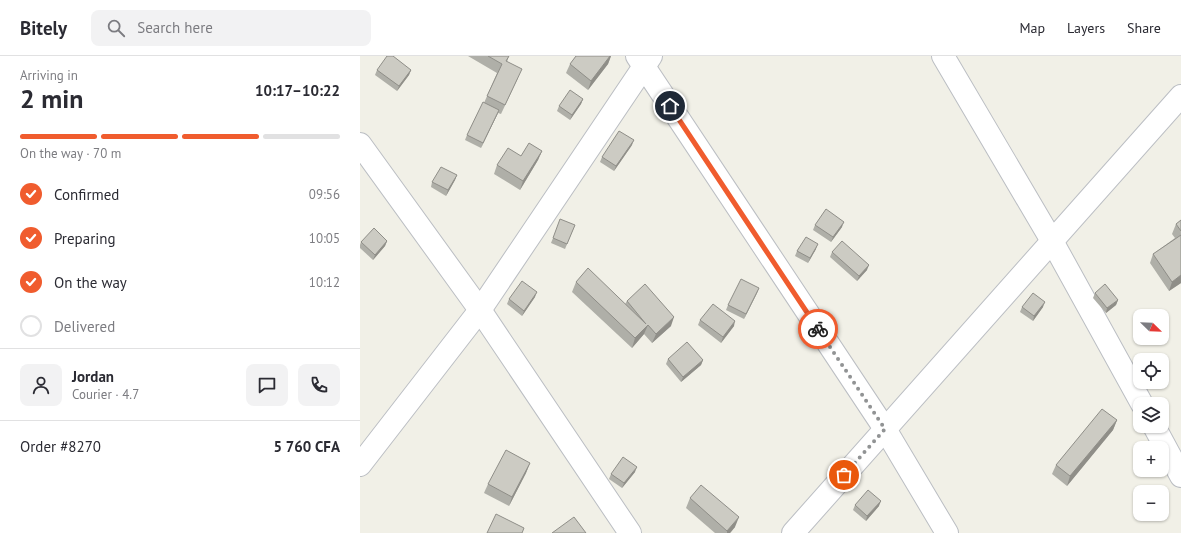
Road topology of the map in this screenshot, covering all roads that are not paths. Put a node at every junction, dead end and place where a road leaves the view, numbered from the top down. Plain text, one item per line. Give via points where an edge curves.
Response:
1 (943, 56) edge
2 (644, 60) edge
3 (1181, 96) edge
4 (360, 144) edge
5 (1052, 241) junction
6 (480, 310) junction
7 (1138, 397) edge
8 (885, 429) junction
9 (1158, 433) edge
10 (360, 465) edge
11 (1181, 476) edge
12 (630, 533) edge
13 (793, 533) edge
14 (947, 533) edge

1 - 5 street
2 - 6 street
2 - 8 street
3 - 5 street
4 - 6 street
5 - 7 street
5 - 8 street
6 - 10 street
6 - 12 street
8 - 13 street
8 - 14 street
9 - 11 street

